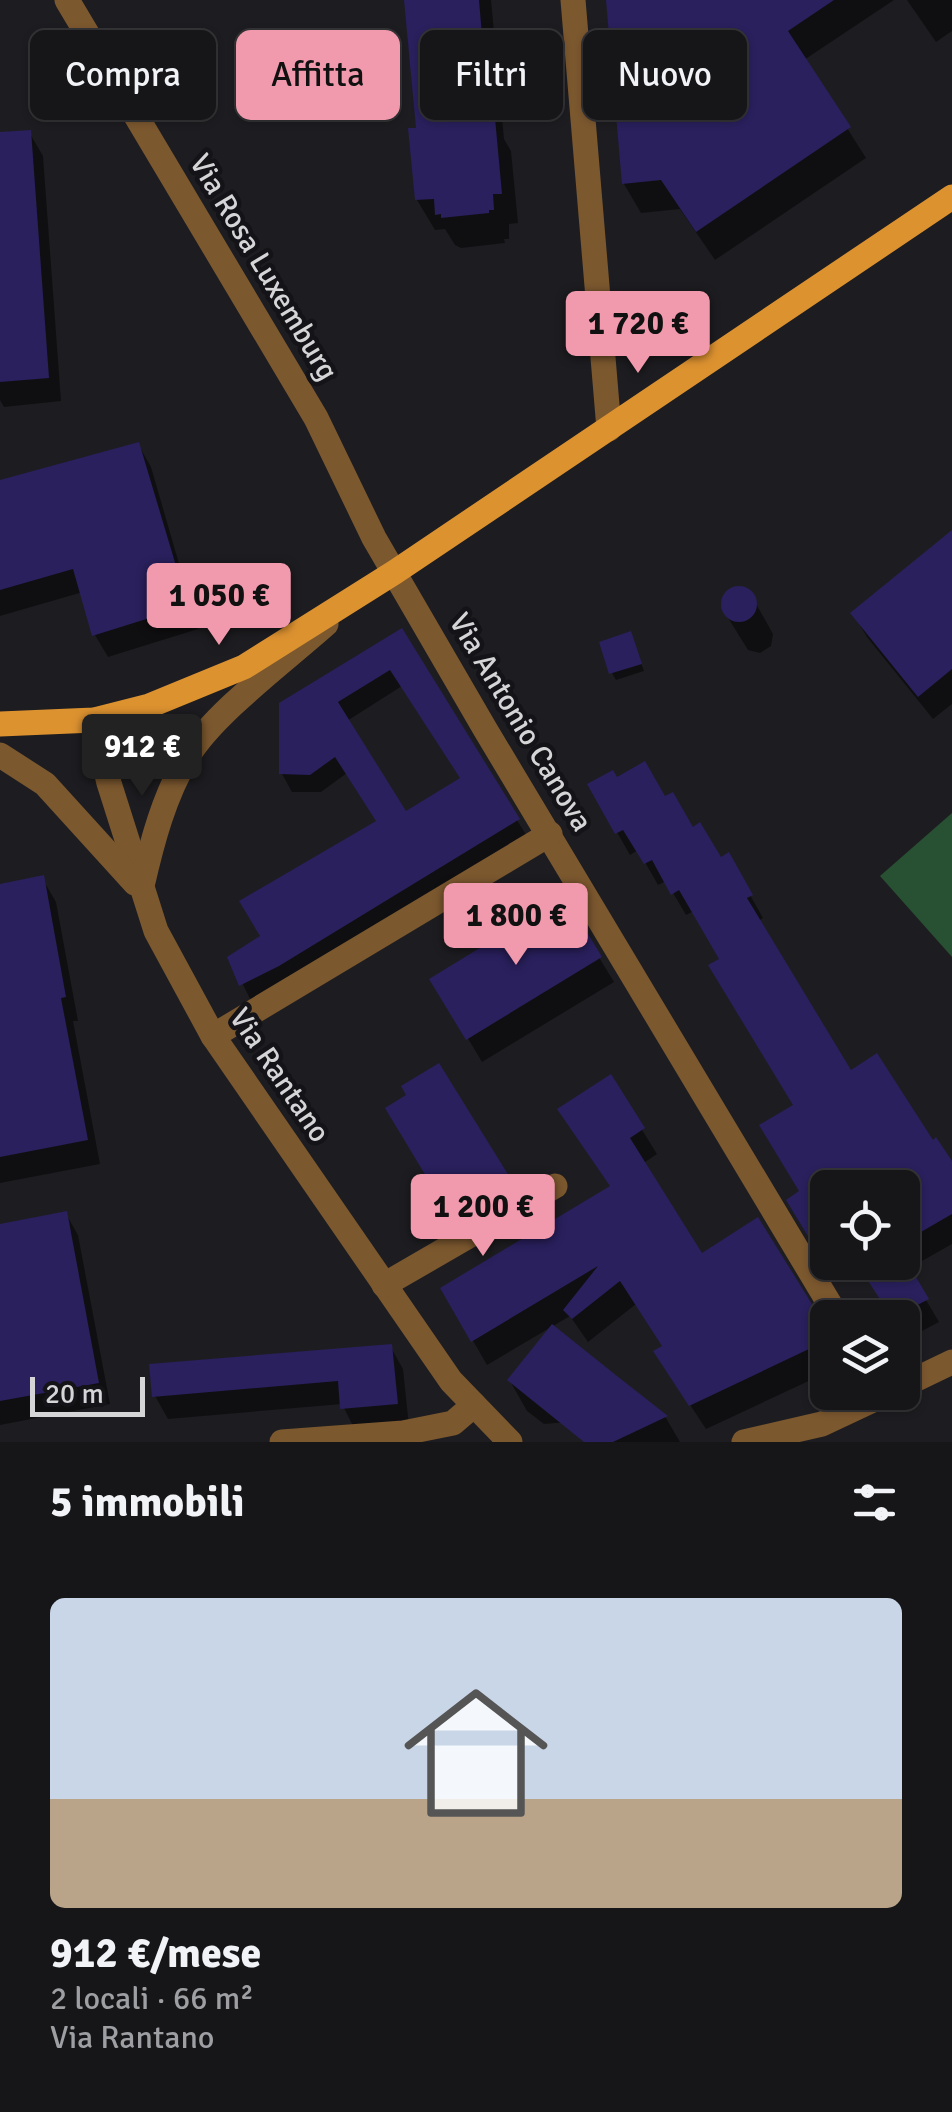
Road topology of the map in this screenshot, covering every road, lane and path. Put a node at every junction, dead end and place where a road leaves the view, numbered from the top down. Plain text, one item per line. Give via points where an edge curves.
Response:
1 (67, 0) edge
2 (573, 0) edge
3 (952, 198) edge
4 (610, 429) junction
5 (394, 572) junction
6 (353, 600) junction
7 (94, 720) junction
8 (0, 724) edge
9 (0, 755) edge
10 (550, 834) junction
11 (141, 891) junction
12 (213, 1036) junction
13 (555, 1186) dead end
14 (384, 1285) junction
15 (827, 1300) edge
16 (952, 1362) edge
17 (920, 1377) edge
18 (851, 1410) edge
19 (822, 1424) junction
20 (494, 1428) edge
21 (282, 1442) edge
22 (532, 1442) edge
23 (744, 1442) edge
24 (800, 1442) edge

1 - 5 street, Via Rosa Luxemburg via 316,418
2 - 4 street
3 - 4 main road
4 - 5 main road
5 - 6 main road
5 - 10 street, Via Antonio Canova
6 - 7 main road via 204,686
6 - 11 street via 188,754
7 - 8 main road
7 - 11 street, Via Rantano
9 - 11 street, Via Rantano via 44,784
10 - 12 street
10 - 15 street, Via Antonio Canova
11 - 12 street, Via Rantano
12 - 14 street, Via Rantano
13 - 14 street
14 - 20 street, Via Rantano via 451,1381
16 - 17 street
18 - 19 street
19 - 23 street
19 - 24 street
20 - 21 street via 453,1422 403,1433
20 - 22 street, Via Rantano

